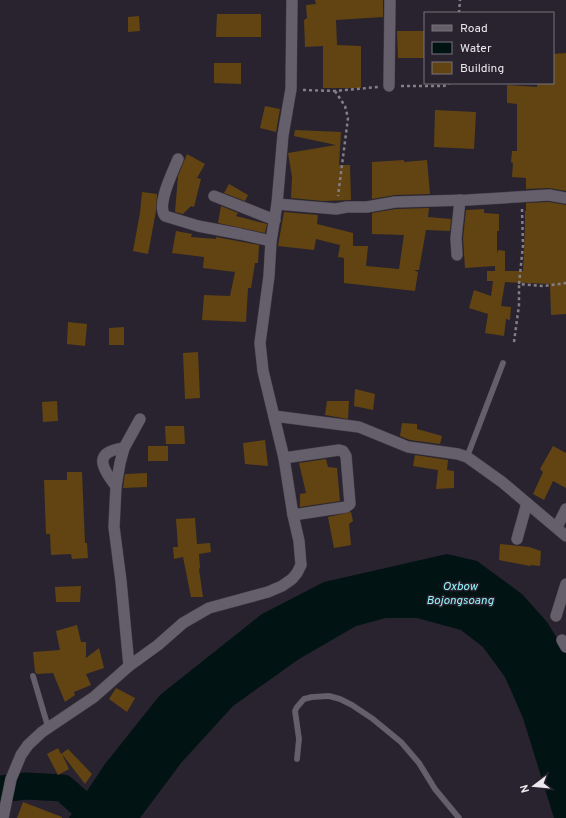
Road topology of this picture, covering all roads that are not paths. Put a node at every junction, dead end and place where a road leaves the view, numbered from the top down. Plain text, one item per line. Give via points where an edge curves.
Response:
1 (292, 0) edge
2 (390, 0) edge
3 (389, 86) road end
4 (178, 160) dead end
5 (214, 196) dead end
6 (566, 198) edge
7 (460, 200) junction
8 (277, 204) junction
9 (275, 220) junction
10 (271, 241) junction
11 (457, 255) dead end
12 (503, 363) dead end
13 (274, 416) junction
14 (140, 420) dead end
15 (124, 448) junction
16 (284, 458) junction
17 (467, 458) junction
18 (116, 486) junction
19 (527, 503) junction
20 (566, 509) edge
21 (293, 515) junction
22 (557, 527) junction
23 (566, 536) edge
24 (517, 539) dead end
25 (566, 584) edge
26 (556, 616) dead end
27 (129, 666) junction
28 (33, 676) dead end
29 (48, 727) junction
30 (297, 759) dead end
31 (3, 818) edge
32 (459, 818) edge

1 - 8 street via 291,89 283,135
2 - 3 street
4 - 10 street via 163,201 165,216 198,226
5 - 9 street
6 - 7 street via 550,195
7 - 8 street via 395,202 336,209
7 - 11 street
8 - 9 street
9 - 10 street
10 - 13 street via 260,343 263,371
12 - 17 lane
13 - 16 street
13 - 17 street via 359,427 408,447 458,454
14 - 15 street
15 - 18 street
15 - 18 street via 116,449 103,457 104,469
16 - 21 street
16 - 21 street via 339,450 346,456 350,504 346,507
17 - 19 street
18 - 27 street via 114,527
19 - 22 street
19 - 24 street
20 - 22 street
21 - 27 street via 301,565 292,579 268,592 209,608 184,623
22 - 23 street
25 - 26 street
27 - 29 street via 94,697
28 - 29 lane
29 - 31 street via 21,755 11,780
30 - 32 lane via 297,707 304,699 312,697 329,696 340,699 373,719 401,742

